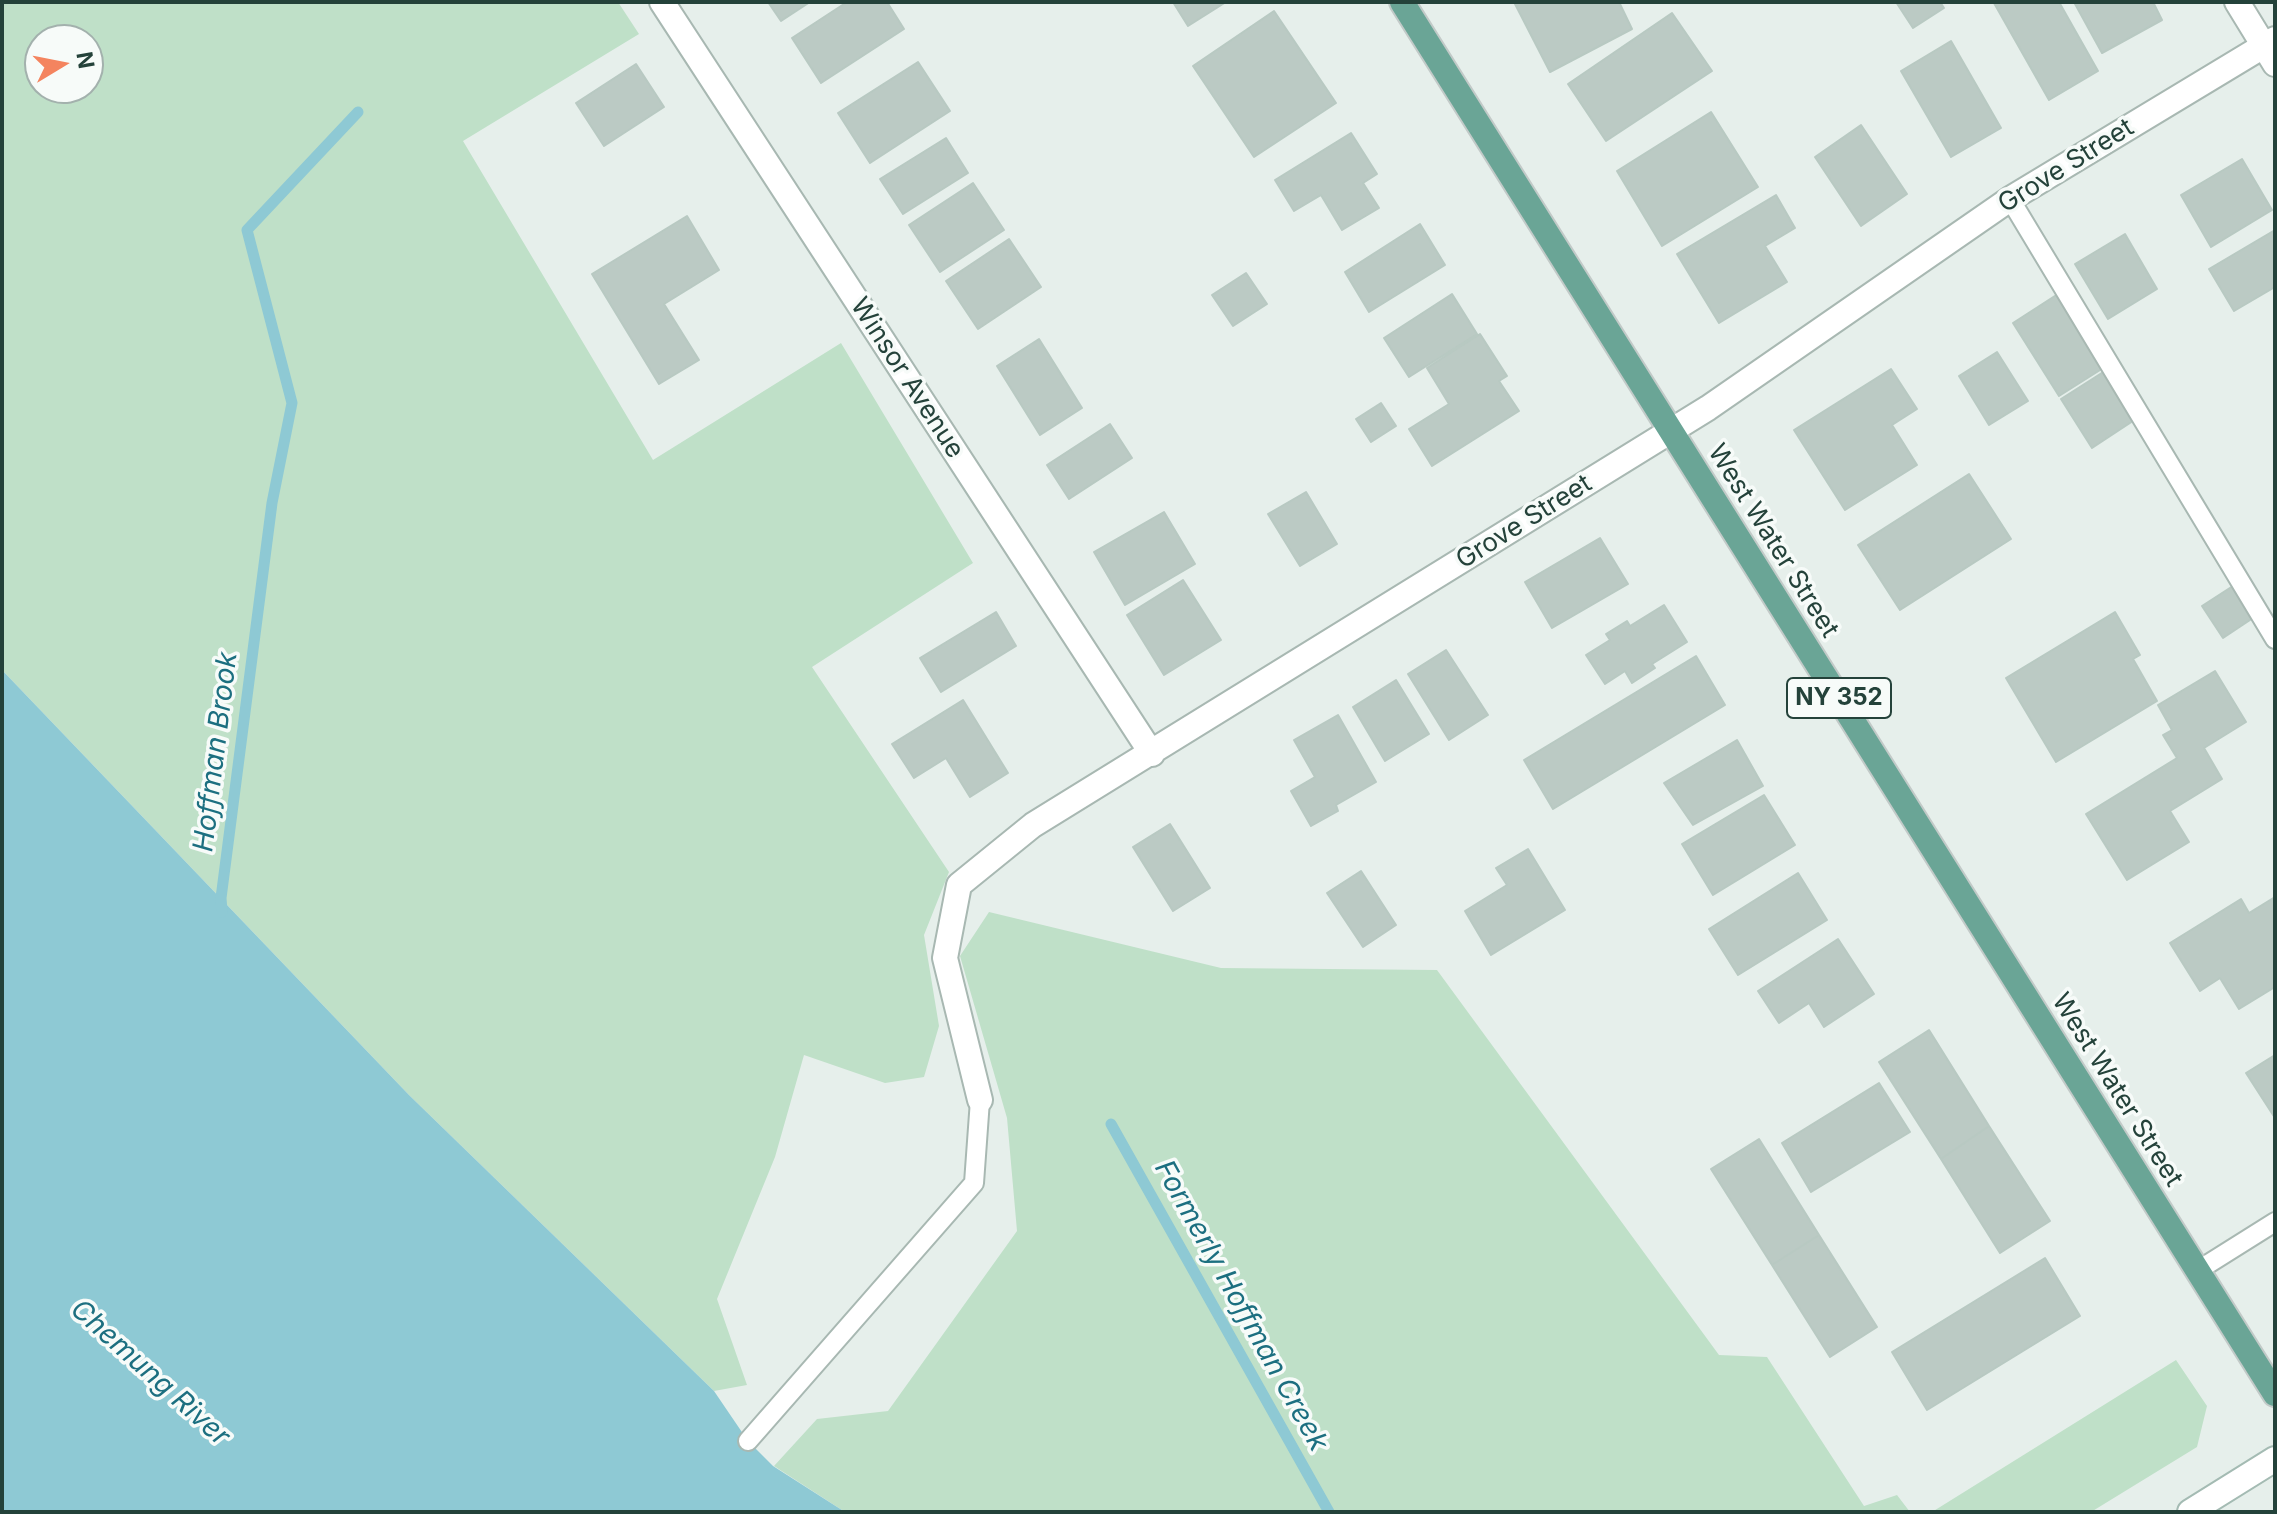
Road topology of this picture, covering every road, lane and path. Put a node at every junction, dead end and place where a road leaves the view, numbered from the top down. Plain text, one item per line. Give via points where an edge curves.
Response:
1 (662, 2) edge
2 (1402, 2) edge
3 (2237, 2) edge
4 (2271, 50) edge
5 (2010, 199) junction
6 (1671, 431) junction
7 (2275, 639) edge
8 (1152, 754) junction
9 (980, 1100) joint
10 (2275, 1222) edge
11 (2197, 1271) junction
12 (2275, 1394) edge
13 (748, 1441) dead end
14 (2275, 1459) edge
15 (2190, 1512) edge

1 - 8 street, Winsor Avenue
2 - 6 main road, West Water Street / NY 352
3 - 4 street
4 - 5 street, Grove Street
5 - 6 street, Grove Street
5 - 7 lane
6 - 8 street, Grove Street
6 - 11 main road, West Water Street / NY 352
8 - 9 street, Grove Street via 1033,825 959,885 945,958
9 - 13 lane via 974,1183
10 - 11 lane
11 - 12 main road, West Water Street / NY 352
14 - 15 street

